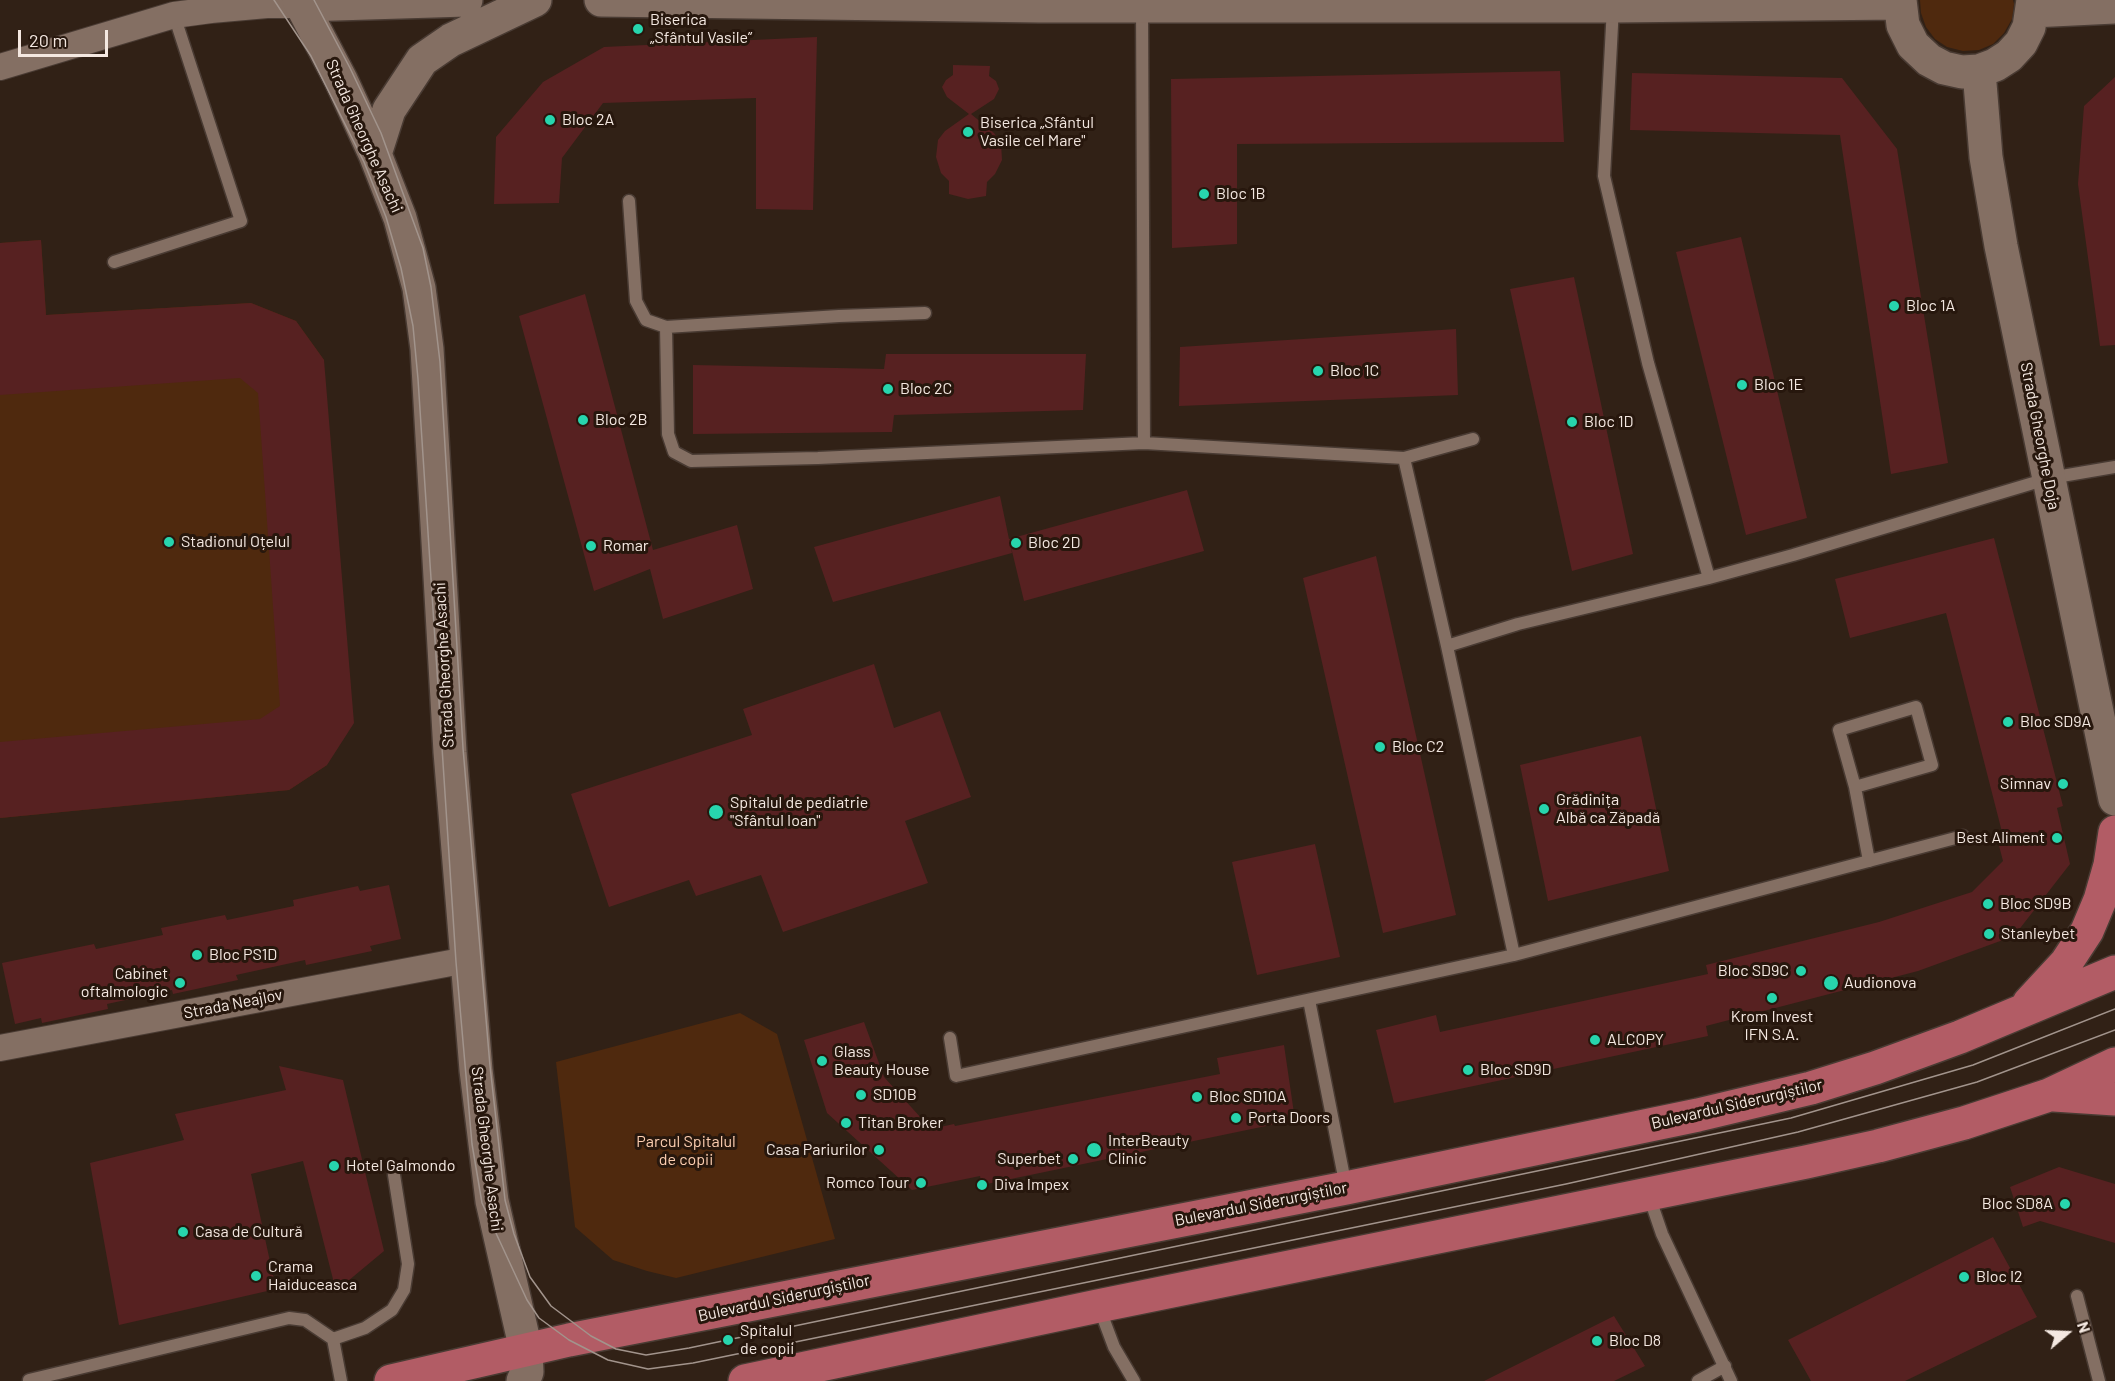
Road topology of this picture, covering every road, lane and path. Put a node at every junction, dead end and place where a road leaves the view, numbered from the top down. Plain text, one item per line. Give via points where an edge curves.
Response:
1 (466, 0) edge
2 (535, 0) edge
3 (601, 0) edge
4 (1900, 1) edge
5 (820, 2) edge
6 (301, 3) edge
7 (1040, 3) edge
8 (1549, 3) edge
9 (2032, 5) edge
10 (1142, 6) junction
11 (1613, 6) junction
12 (2115, 7) edge
13 (174, 15) junction
14 (0, 67) edge
15 (1979, 70) junction
16 (375, 154) junction
17 (629, 201) dead end
18 (114, 262) dead end
19 (925, 313) dead end
20 (666, 327) junction
21 (1473, 439) dead end
22 (1144, 443) junction
23 (1404, 458) junction
24 (2115, 467) edge
25 (2050, 478) junction
26 (1709, 578) junction
27 (1447, 646) junction
28 (1855, 787) junction
29 (2115, 799) edge
30 (2115, 832) edge
31 (1963, 836) dead end
32 (1869, 861) junction
33 (1514, 955) junction
34 (467, 964) junction
35 (2115, 972) edge
36 (1309, 1000) junction
37 (2020, 1013) junction
38 (950, 1038) dead end
39 (0, 1048) edge
40 (2115, 1064) edge
41 (2049, 1095) junction
42 (2115, 1099) edge
43 (394, 1175) dead end
44 (1346, 1188) junction
45 (1648, 1193) junction
46 (2077, 1296) dead end
47 (1098, 1306) junction
48 (333, 1339) junction
49 (525, 1366) edge
50 (1725, 1366) junction
51 (29, 1380) edge
52 (341, 1381) edge
53 (391, 1381) edge
54 (745, 1381) edge
55 (1134, 1381) edge
56 (1698, 1381) edge
57 (1731, 1381) edge
58 (2099, 1381) edge

1 - 6 street
2 - 16 street via 451,40 422,60 390,110
3 - 5 street
4 - 11 street
4 - 15 street via 1903,25 1913,45 1929,60 1962,72
5 - 7 street
6 - 13 street
6 - 16 street, Strada Gheorghe Asachi
7 - 10 street
8 - 10 street
8 - 11 street
9 - 12 street
9 - 15 street via 2029,27 2021,43 1995,65
10 - 22 lane
11 - 26 lane via 1604,176 1647,363
13 - 14 street
13 - 18 lane via 241,220
15 - 25 street, Strada Gheorghe Doja via 1985,147 2001,246
16 - 34 street, Strada Gheorghe Asachi via 400,218 419,288 428,349 442,631
17 - 20 lane via 636,301 646,320
19 - 20 lane
20 - 22 lane via 668,434 674,452 691,461
21 - 23 lane
22 - 23 lane
23 - 27 lane
24 - 25 lane
25 - 26 lane
25 - 29 street, Strada Gheorghe Doja
26 - 27 lane via 1518,624
27 - 33 lane
28 - 28 lane via 1839,730 1916,707 1932,765
28 - 32 lane
30 - 37 main road via 2100,900 2087,931 2066,963
31 - 32 lane
32 - 33 lane
33 - 36 lane
34 - 39 street, Strada Neajlov via 456,962
34 - 49 street, Strada Gheorghe Asachi via 492,1201
35 - 37 main road, Bulevardul Siderurgiștilor
36 - 38 lane via 956,1076
36 - 44 lane
37 - 44 main road, Bulevardul Siderurgiștilor via 1811,1088
40 - 41 main road
41 - 42 main road
41 - 45 main road via 1915,1137
43 - 48 lane via 408,1264 404,1290 392,1310 365,1328
44 - 49 main road, Bulevardul Siderurgiștilor
45 - 47 main road
45 - 50 lane via 1662,1234
46 - 58 lane
47 - 54 main road
47 - 55 lane via 1114,1347
48 - 51 lane via 305,1320 289,1318
48 - 52 lane
49 - 53 main road, Bulevardul Siderurgiștilor
50 - 56 lane
50 - 57 lane

